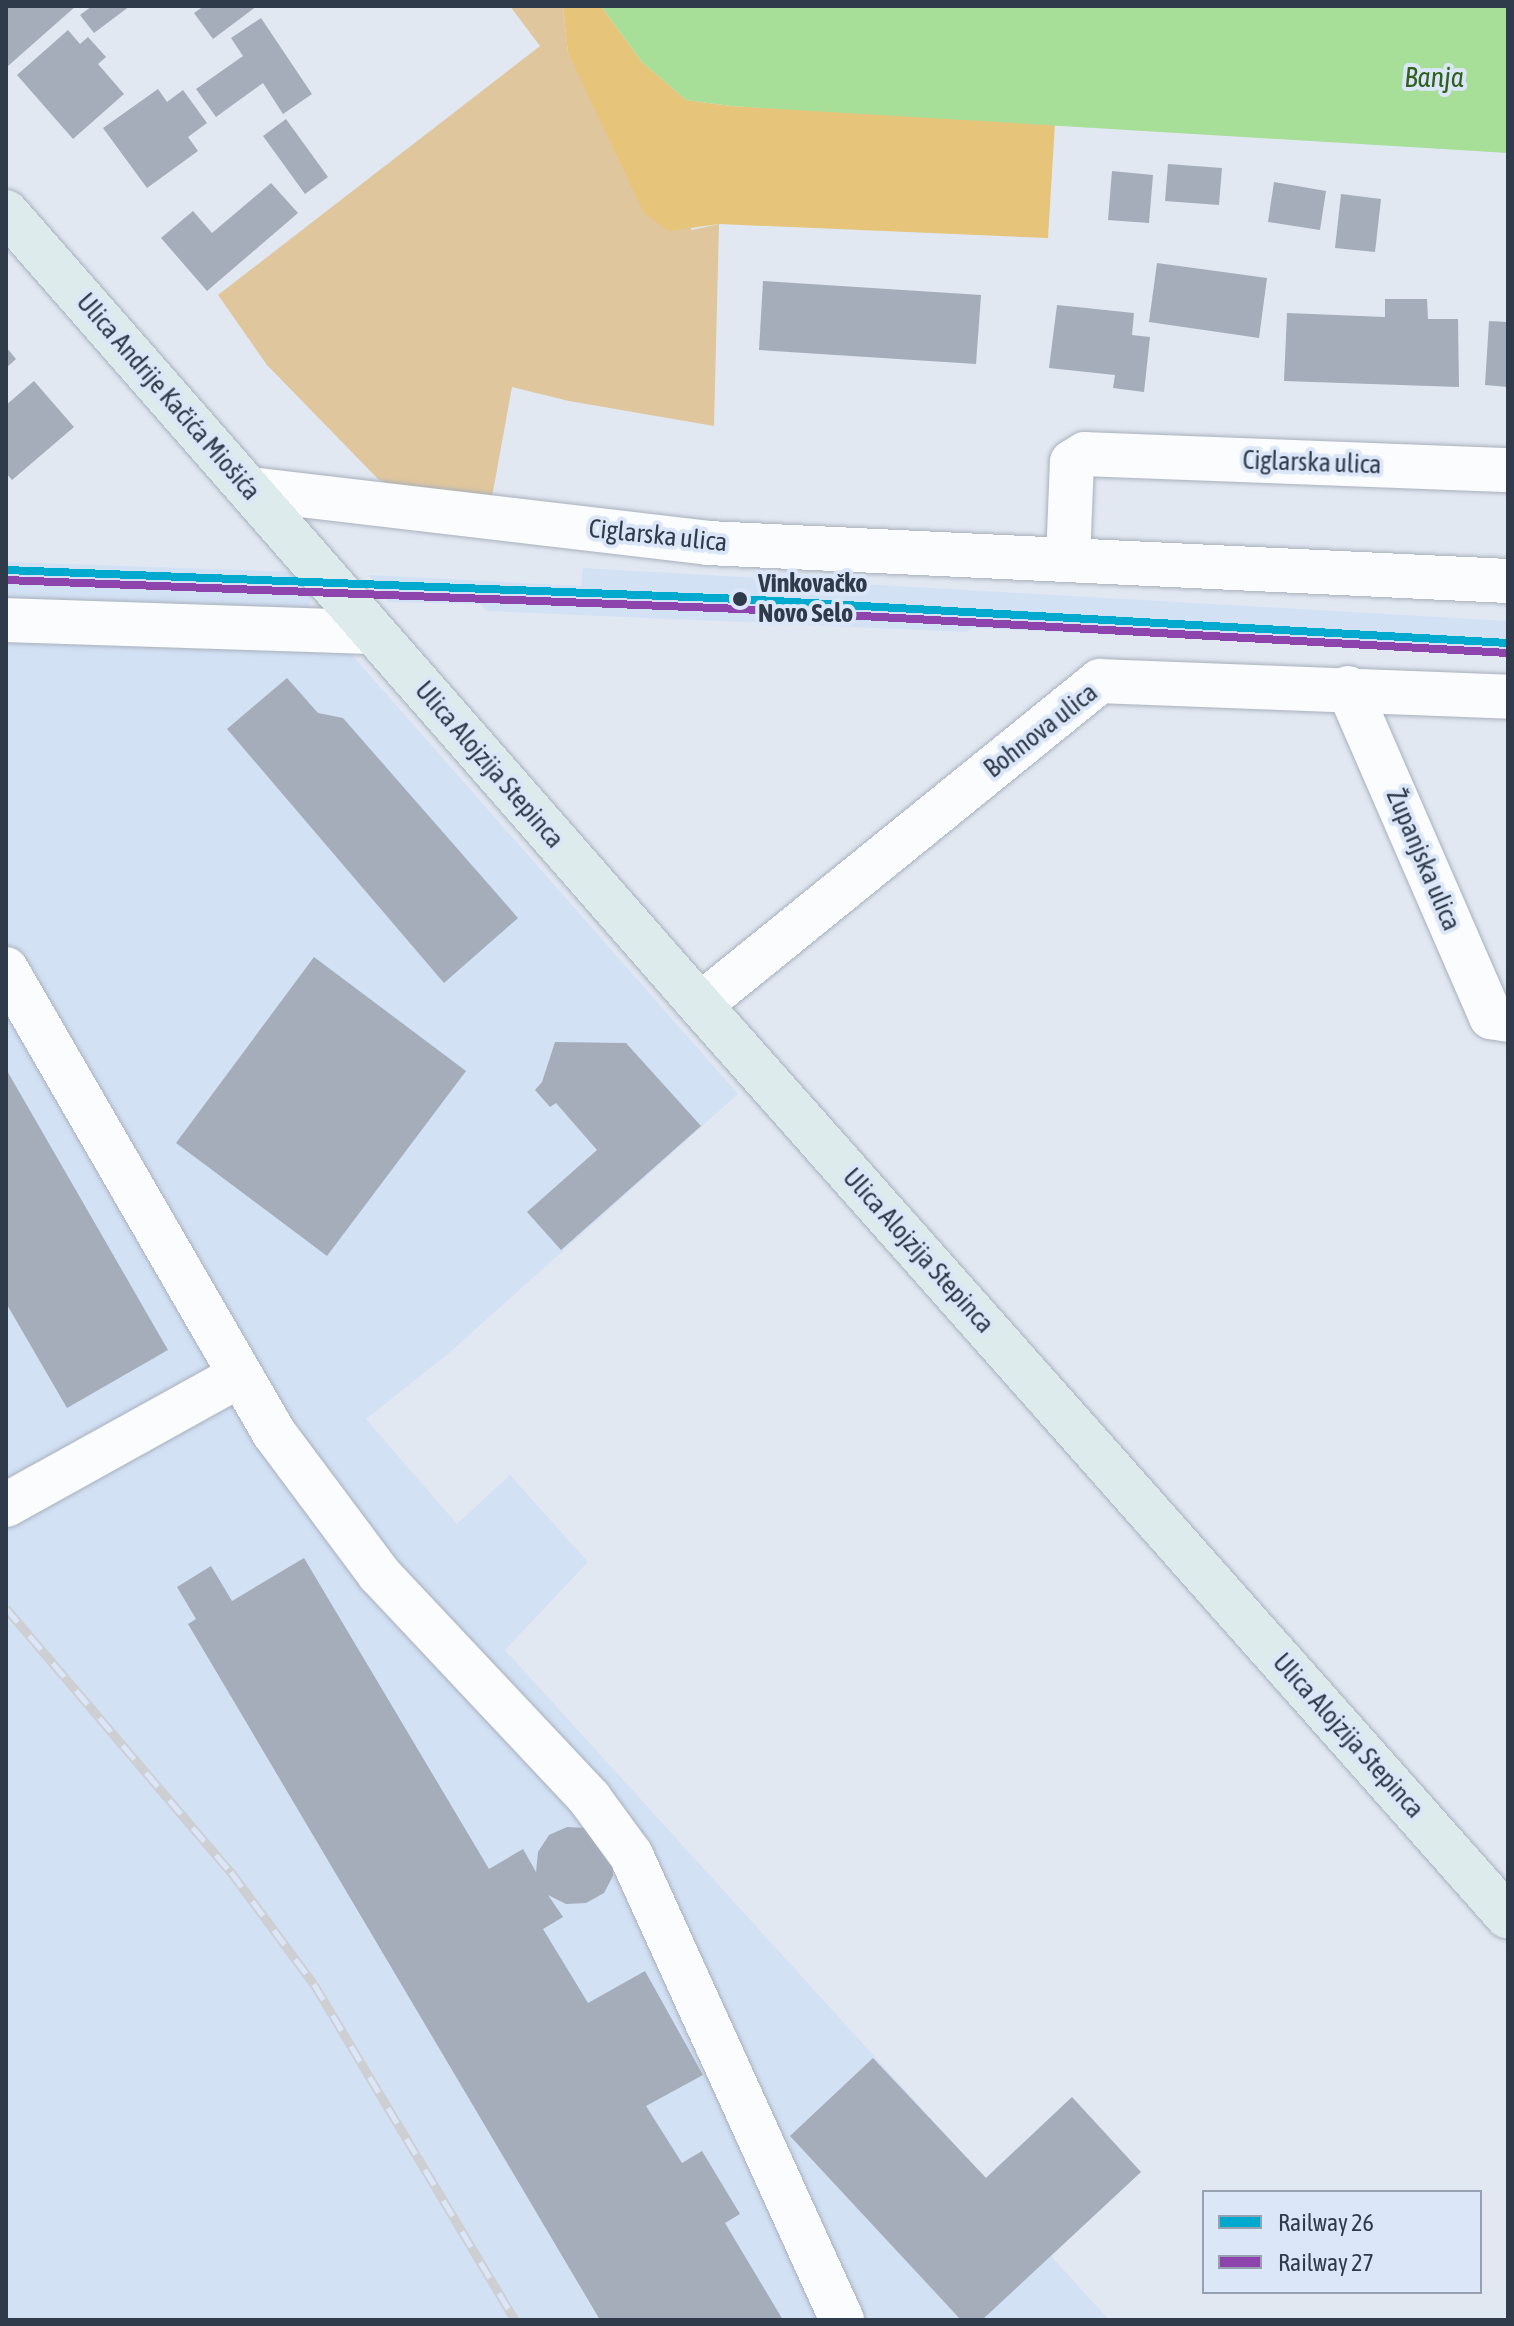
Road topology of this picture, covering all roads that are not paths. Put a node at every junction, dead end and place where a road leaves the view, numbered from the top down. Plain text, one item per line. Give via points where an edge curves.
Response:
1 (6, 212) edge
2 (1508, 470) edge
3 (249, 489) junction
4 (1068, 560) junction
5 (1508, 581) edge
6 (330, 583) joint
7 (6, 620) edge
8 (372, 632) junction
9 (1348, 688) junction
10 (1508, 697) edge
11 (6, 969) edge
12 (700, 1005) junction
13 (1508, 1020) edge
14 (239, 1376) junction
15 (6, 1505) edge
16 (1508, 1917) edge
17 (842, 2320) edge

1 - 3 main road, Ulica Andrije Kačića Miošića
2 - 4 street, Ciglarska ulica via 1085,454 1072,462
3 - 4 street, Ciglarska ulica via 708,543
3 - 6 main road, Ulica Andrije Kačića Miošića
4 - 5 street, Ciglarska ulica
6 - 8 main road, Ulica Alojzija Stepinca
7 - 8 street
8 - 12 main road, Ulica Alojzija Stepinca
9 - 10 street, Bohnova ulica
9 - 12 street, Bohnova ulica via 1100,681
9 - 13 street, Županjska ulica via 1491,1017
11 - 14 street
12 - 16 main road, Ulica Alojzija Stepinca
14 - 15 street
14 - 17 street via 274,1433 379,1574 590,1799 631,1855

